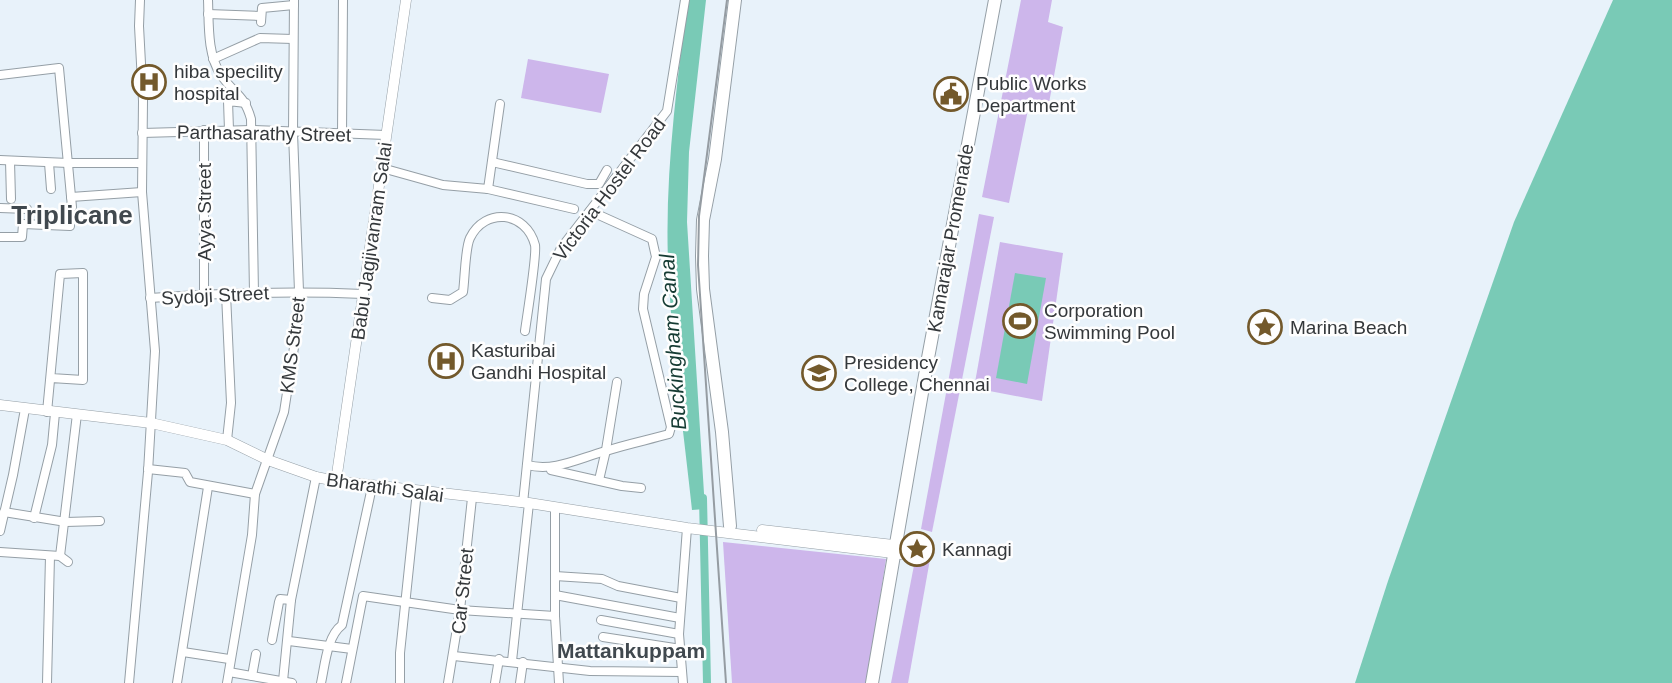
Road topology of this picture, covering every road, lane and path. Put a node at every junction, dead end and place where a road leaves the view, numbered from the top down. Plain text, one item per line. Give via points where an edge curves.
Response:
1 (140, 0) edge
2 (208, 0) edge
3 (343, 0) edge
4 (406, 0) edge
5 (685, 0) edge
6 (735, 0) edge
7 (998, 0) edge
8 (294, 3) edge
9 (208, 14) junction
10 (293, 39) junction
11 (213, 59) junction
12 (0, 75) edge
13 (246, 103) junction
14 (500, 104) dead end
15 (204, 130) junction
16 (229, 130) junction
17 (251, 130) junction
18 (142, 133) junction
19 (293, 133) junction
20 (342, 135) junction
21 (386, 135) junction
22 (0, 160) edge
23 (10, 161) junction
24 (492, 162) junction
25 (49, 163) junction
26 (68, 163) junction
27 (142, 163) junction
28 (382, 168) junction
29 (607, 170) dead end
30 (51, 189) dead end
31 (488, 189) junction
32 (142, 192) junction
33 (71, 197) junction
34 (12, 199) dead end
35 (72, 207) dead end
36 (0, 208) edge
37 (27, 209) dead end
38 (574, 209) dead end
39 (590, 211) junction
40 (69, 226) dead end
41 (0, 237) edge
42 (299, 291) junction
43 (254, 293) junction
44 (204, 294) junction
45 (363, 294) junction
46 (226, 295) junction
47 (150, 298) junction
48 (432, 298) dead end
49 (525, 331) dead end
50 (51, 378) junction
51 (617, 382) dead end
52 (0, 405) edge
53 (25, 409) junction
54 (51, 412) junction
55 (77, 414) junction
56 (151, 423) junction
57 (227, 440) junction
58 (606, 450) junction
59 (268, 460) junction
60 (527, 465) junction
61 (538, 468) junction
62 (148, 469) junction
63 (316, 477) junction
64 (599, 480) junction
65 (336, 481) junction
66 (208, 486) junction
67 (372, 487) junction
68 (641, 488) dead end
69 (417, 491) junction
70 (255, 494) junction
71 (472, 498) junction
72 (526, 503) junction
73 (555, 507) junction
74 (4, 512) junction
75 (34, 519) junction
76 (100, 521) dead end
77 (66, 522) junction
78 (692, 527) junction
79 (723, 528) junction
80 (0, 531) edge
81 (899, 550) junction
82 (0, 552) edge
83 (50, 556) junction
84 (60, 556) junction
85 (68, 562) dead end
86 (555, 576) junction
87 (555, 595) junction
88 (681, 598) junction
89 (291, 600) junction
90 (407, 601) junction
91 (460, 610) junction
92 (516, 614) junction
93 (555, 616) junction
94 (680, 618) junction
95 (601, 620) dead end
96 (679, 634) junction
97 (603, 637) dead end
98 (272, 640) dead end
99 (289, 641) junction
100 (330, 647) junction
101 (352, 649) junction
102 (681, 649) junction
103 (183, 652) junction
104 (256, 654) dead end
105 (454, 656) junction
106 (229, 659) junction
107 (499, 659) junction
108 (512, 661) junction
109 (523, 662) junction
110 (558, 667) junction
111 (590, 671) junction
112 (229, 672) junction
113 (682, 672) junction
114 (252, 676) junction
115 (288, 682) edge
116 (47, 683) edge
117 (129, 683) edge
118 (177, 683) edge
119 (227, 683) edge
120 (321, 683) edge
121 (346, 683) edge
122 (400, 683) edge
123 (449, 683) edge
124 (495, 683) edge
125 (520, 683) edge
126 (559, 683) edge
127 (591, 683) edge
128 (684, 683) edge
129 (872, 683) edge
130 (880, 683) edge

1 - 18 street
2 - 9 street
3 - 20 street
4 - 21 street, Babu Jagjivanram Salai
5 - 39 street, Victoria Hostel Road via 667,111
6 - 79 main road via 703,220 702,256 722,432
7 - 81 main road, Kamarajar Promenade
8 - 9 street via 262,8 261,19
8 - 10 street, KMS Street
9 - 11 street
10 - 11 street via 260,38
10 - 19 street, KMS Street
11 - 13 street via 221,76
12 - 26 street via 59,68
13 - 16 street via 228,101
13 - 17 street
14 - 24 street
15 - 16 street, Parthasarathy Street
15 - 18 street, Parthasarathy Street
15 - 44 street, Ayya Street
16 - 17 street, Parthasarathy Street
17 - 19 street, Parthasarathy Street
17 - 43 street
18 - 27 street
19 - 20 street, Parthasarathy Street
19 - 42 street, KMS Street
20 - 21 street, Parthasarathy Street
21 - 28 street, Babu Jagjivanram Salai
22 - 23 street
23 - 25 street
23 - 34 street
24 - 29 street via 587,184 599,184
24 - 31 street
25 - 26 street
25 - 30 street
26 - 27 street
26 - 33 street
27 - 32 street
28 - 31 street via 443,185
28 - 45 street, Babu Jagjivanram Salai
31 - 38 street
32 - 33 street
32 - 47 street
33 - 35 street
36 - 37 street
39 - 58 street via 652,239 656,257 643,309 671,427 669,434
39 - 60 street, Victoria Hostel Road via 561,248 546,279
40 - 41 street via 23,224 22,237
42 - 43 street, Sydoji Street
42 - 45 street, Sydoji Street
42 - 59 street, KMS Street via 284,412
43 - 46 street, Sydoji Street
44 - 46 street, Sydoji Street
44 - 47 street, Sydoji Street
45 - 65 street, Babu Jagjivanram Salai
46 - 57 street via 231,403
47 - 56 street via 155,351
48 - 49 street via 450,300 463,292 468,241 477,226 489,219 520,221 536,246
50 - 50 street via 60,274 83,273 83,380
50 - 54 street
51 - 58 street
52 - 53 street, Bharathi Salai
53 - 54 street, Bharathi Salai
53 - 74 street
54 - 55 street, Bharathi Salai
54 - 75 street via 51,445
55 - 56 street, Bharathi Salai
55 - 77 street
56 - 57 street, Bharathi Salai
56 - 62 street
57 - 59 street, Bharathi Salai
58 - 61 street via 556,467
58 - 64 street
59 - 63 street, Bharathi Salai
59 - 70 street, KMS Street
60 - 61 street
60 - 72 street, Victoria Hostel Road
61 - 64 street
62 - 66 street via 185,473 188,481
62 - 117 street
63 - 65 street, Bharathi Salai
63 - 89 street
64 - 68 street
65 - 67 street, Bharathi Salai
66 - 70 street
66 - 103 street
67 - 69 street, Bharathi Salai
67 - 100 street via 342,625
69 - 71 street, Bharathi Salai
69 - 90 street
70 - 106 street, KMS Street
71 - 72 street, Bharathi Salai
71 - 91 street, Car Street
72 - 73 street, Bharathi Salai
72 - 92 street, Victoria Hostel Road
73 - 78 street, Bharathi Salai
73 - 86 street
74 - 75 street
74 - 80 street
75 - 77 street
76 - 77 street
77 - 84 street
78 - 79 street, Bharathi Salai
78 - 88 street
79 - 81 street, Bharathi Salai
81 - 129 main road, Kamarajar Promenade
81 - 130 main road, Kamarajar Promenade
82 - 83 street
83 - 84 street
83 - 116 street
84 - 85 street
86 - 87 street
86 - 88 street via 602,579
87 - 93 street
87 - 94 street
88 - 94 street
89 - 98 street via 278,602
89 - 99 street
90 - 91 street
90 - 101 street via 363,596
90 - 122 street
91 - 92 street
91 - 105 street, Car Street
92 - 93 street
92 - 108 street, Victoria Hostel Road
93 - 110 street
94 - 96 street
95 - 96 street
96 - 102 street
97 - 102 street
99 - 100 street
99 - 115 street
100 - 101 street
100 - 120 street
101 - 121 street
102 - 113 street
103 - 106 street
103 - 118 street
104 - 114 street
105 - 107 street
105 - 123 street, Car Street
106 - 112 street, KMS Street
107 - 108 street
107 - 124 street
108 - 109 street
109 - 110 street
109 - 125 street
110 - 111 street
110 - 126 street
111 - 113 street
111 - 127 street
112 - 114 street
112 - 119 street, KMS Street
113 - 128 street
114 - 115 street

